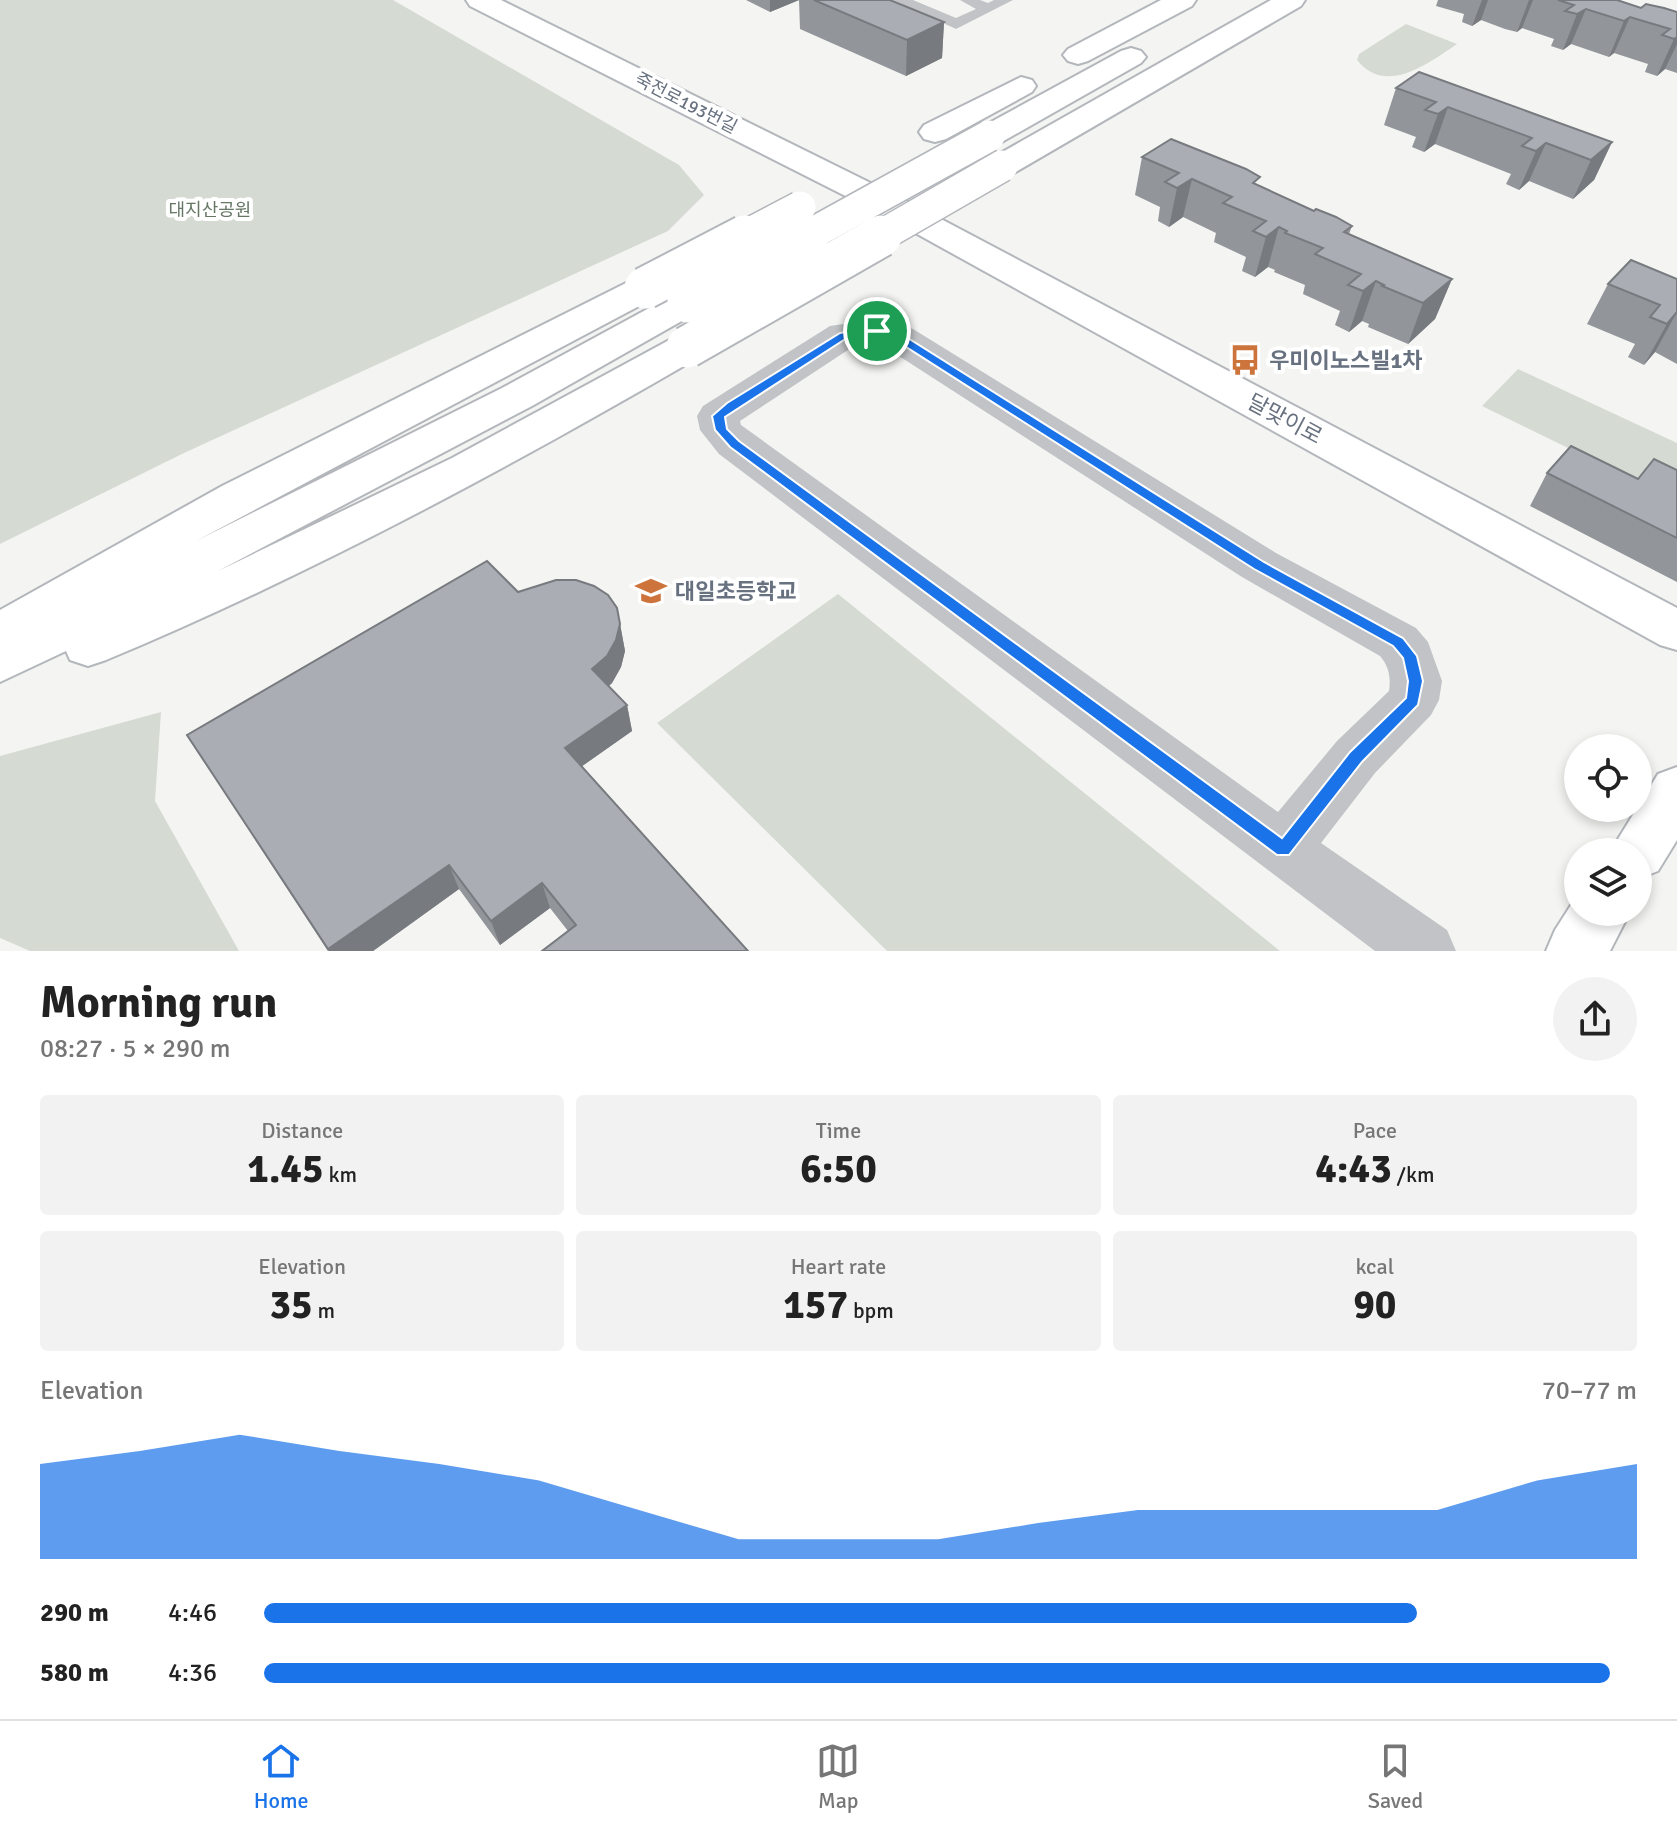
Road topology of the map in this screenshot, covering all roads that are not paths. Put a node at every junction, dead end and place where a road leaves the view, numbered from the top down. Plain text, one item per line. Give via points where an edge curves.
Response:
1 (480, 0) edge
2 (900, 0) edge
3 (967, 0) edge
4 (1006, 0) edge
5 (1291, 0) edge
6 (1212, 6) edge
7 (988, 9) junction
8 (893, 207) joint
9 (1677, 631) edge
10 (0, 634) edge
11 (0, 662) edge
12 (0, 681) edge
13 (1677, 791) edge
14 (1647, 838) edge
15 (1283, 849) junction
16 (1591, 926) edge
17 (1426, 951) edge
18 (1576, 951) edge

1 - 8 main road, 죽전로193번길
2 - 7 lane via 956,24
3 - 7 lane
4 - 7 lane
5 - 12 main road, bridge via 556,423 185,608
6 - 10 main road, bridge via 935,132 237,500
6 - 11 main road, bridge via 503,404
8 - 9 main road, 달맞이로
13 - 14 main road
15 - 15 street via 734,444 721,430 718,416 844,335 877,331 899,338 1259,565 1398,642 1410,656 1416,681 1413,700 1356,757
15 - 17 street
16 - 18 main road

